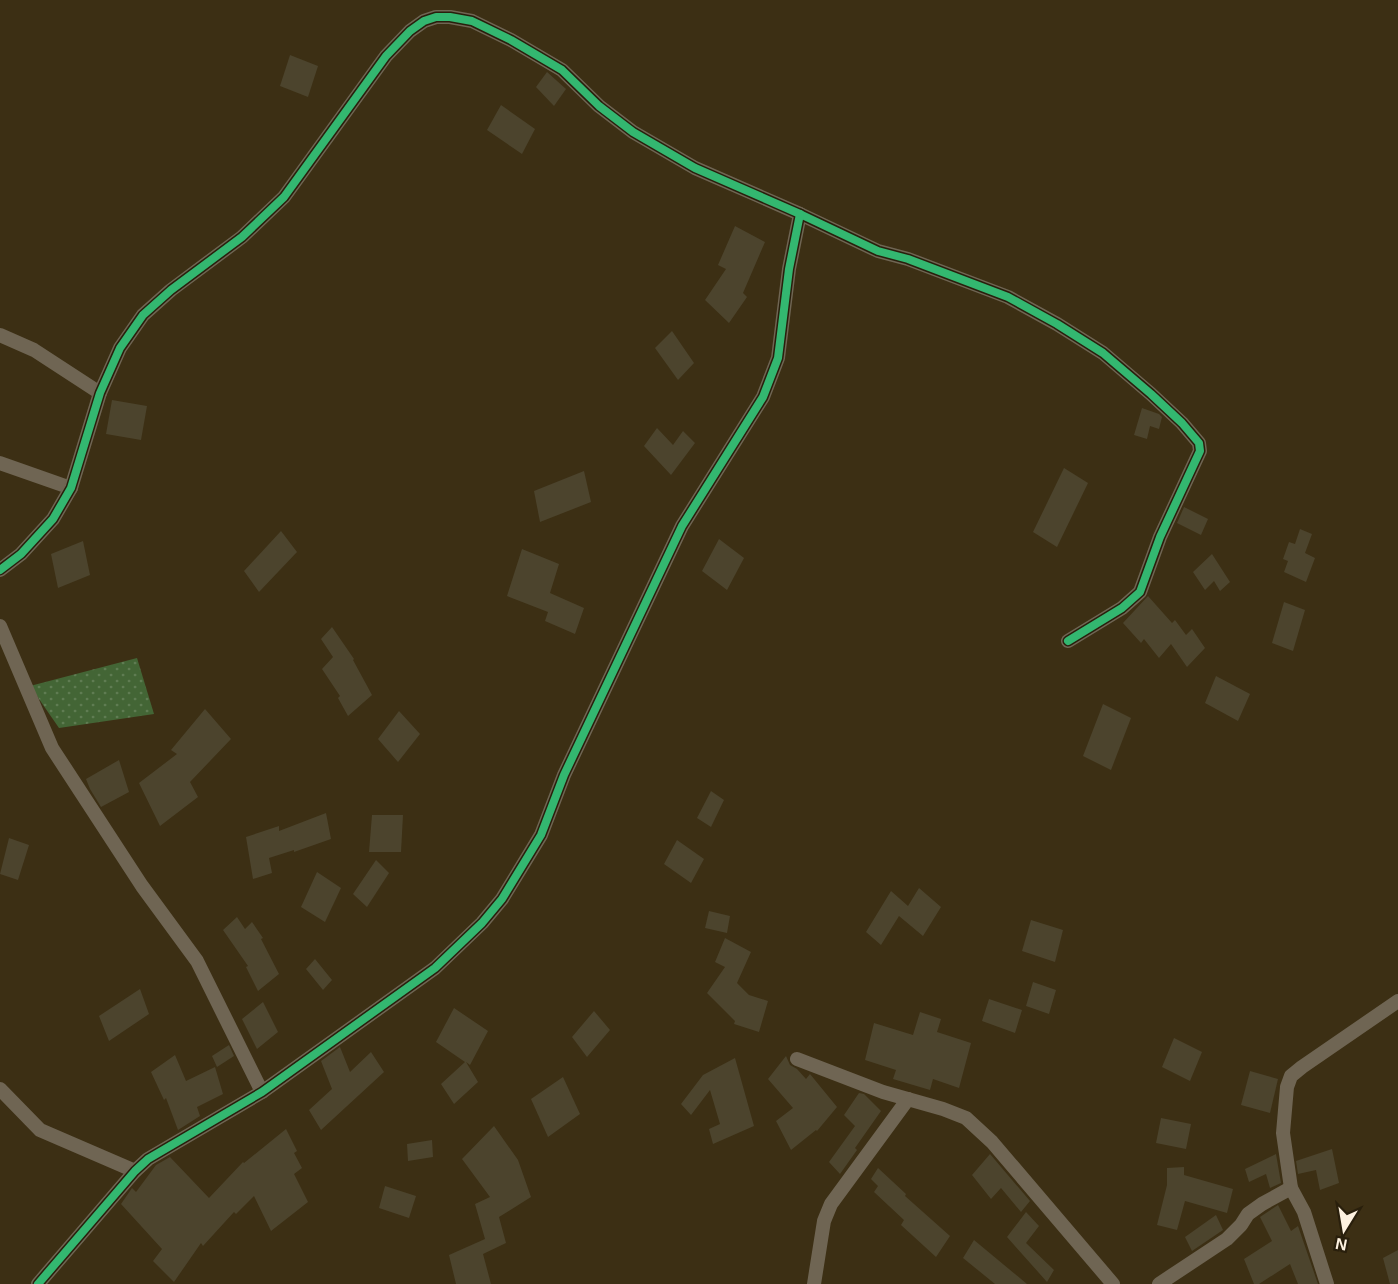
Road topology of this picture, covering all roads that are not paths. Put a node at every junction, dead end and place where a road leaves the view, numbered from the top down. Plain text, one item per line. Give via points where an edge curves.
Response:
1 (800, 214) junction
2 (0, 335) edge
3 (100, 393) junction
4 (0, 463) edge
5 (71, 488) junction
6 (0, 570) edge
7 (0, 626) edge
8 (1068, 641) dead end
9 (1398, 1000) edge
10 (797, 1059) dead end
11 (0, 1089) edge
12 (262, 1092) junction
13 (908, 1099) junction
14 (135, 1171) junction
15 (1291, 1188) junction
16 (38, 1284) edge
17 (814, 1284) edge
18 (1113, 1284) edge
19 (1159, 1284) edge
20 (1326, 1284) edge

1 - 3 street via 663,151 599,106 562,70 511,40 472,21 436,17 410,31 386,56 284,197 242,237 143,315 120,348
1 - 8 street via 878,251 1008,297 1057,324 1103,352 1199,443 1197,460 1160,537 1140,592 1122,608
1 - 12 street via 778,358 764,397 682,526 522,869 482,923 435,968
2 - 3 street via 34,350
3 - 5 street
4 - 5 street
5 - 6 street via 53,519 21,554
7 - 12 street via 52,748 142,886 197,961
9 - 15 street via 1291,1076 1283,1133
10 - 13 street
11 - 14 street via 40,1130
12 - 14 street via 148,1159
13 - 17 street via 831,1204 824,1221
13 - 18 street via 966,1118 992,1142
14 - 16 street
15 - 19 street via 1255,1209 1227,1239
15 - 20 street via 1310,1228

